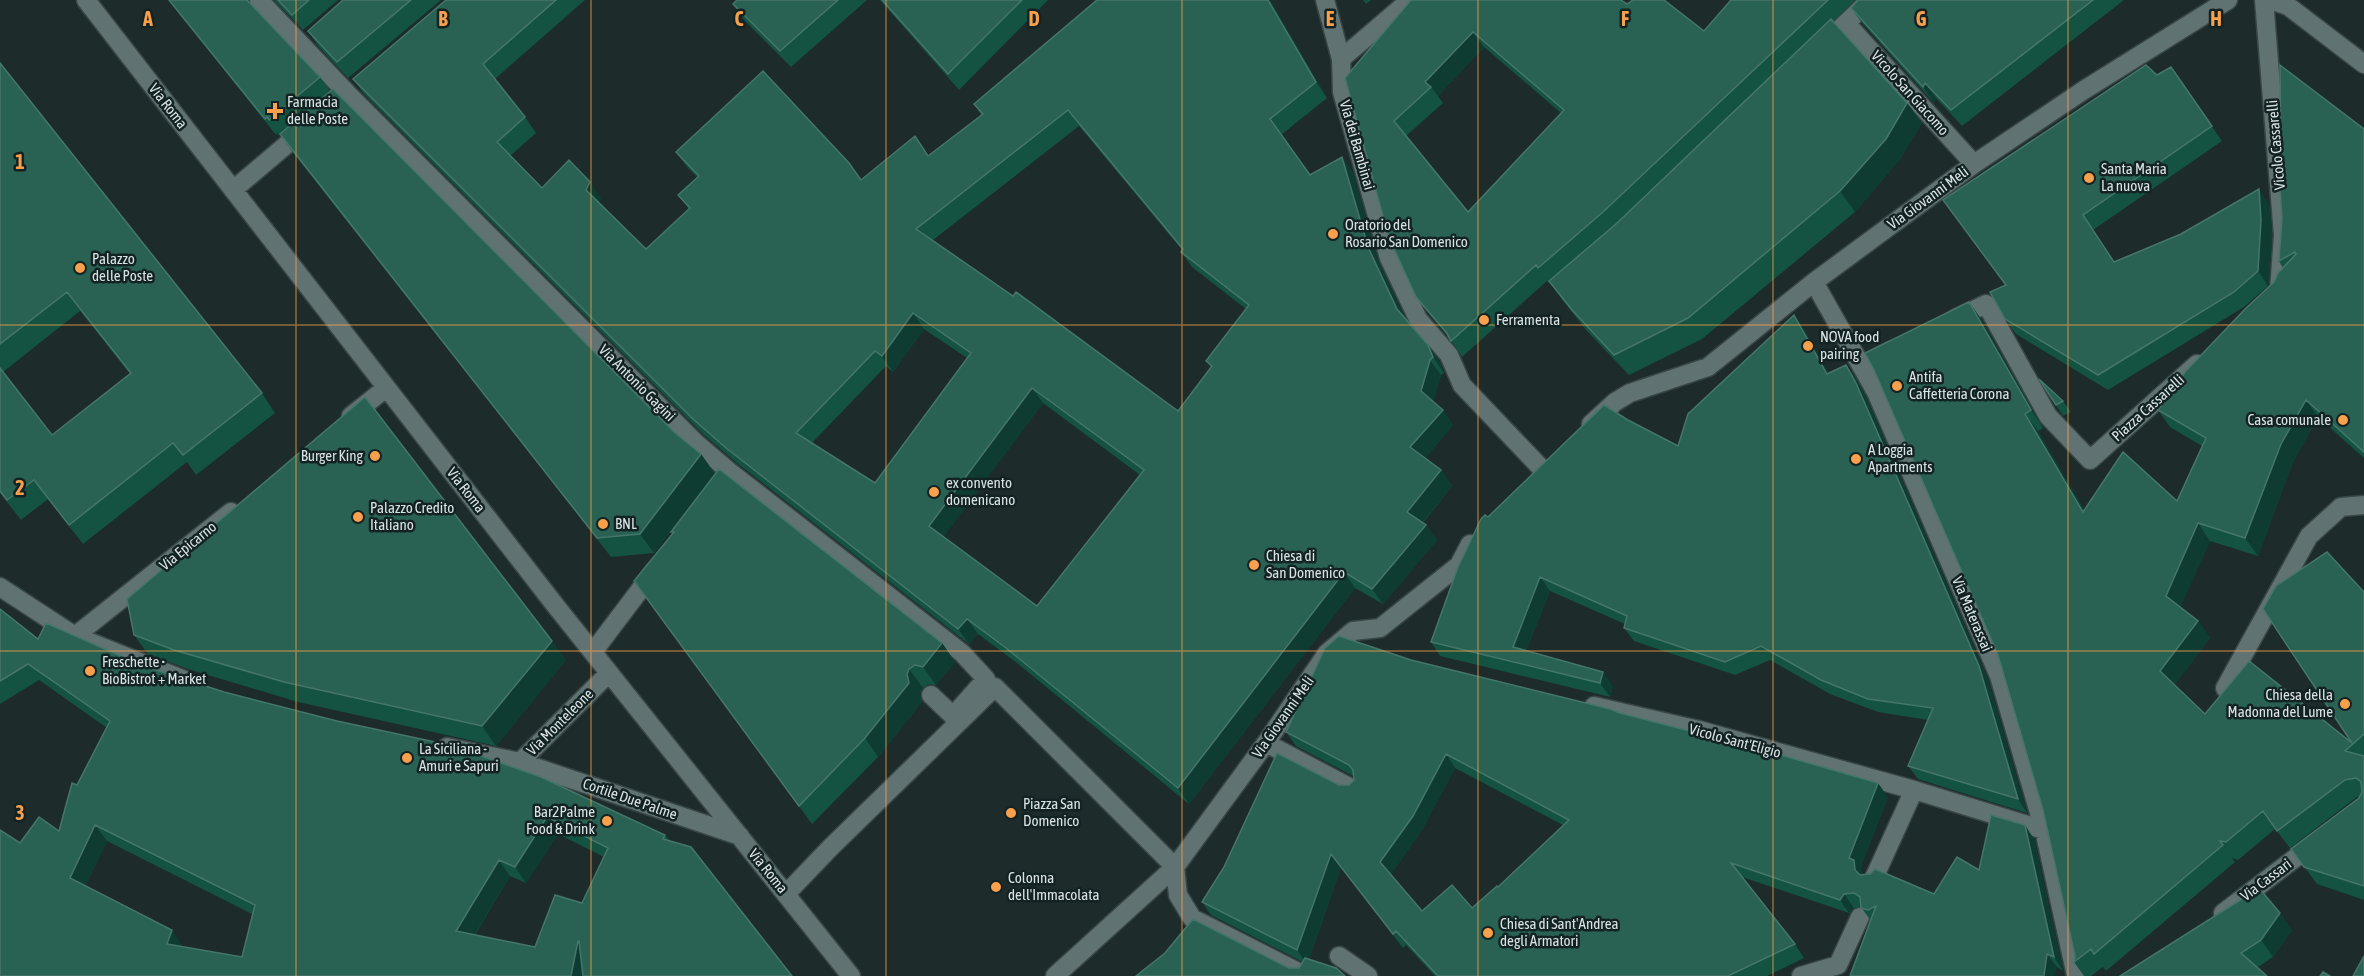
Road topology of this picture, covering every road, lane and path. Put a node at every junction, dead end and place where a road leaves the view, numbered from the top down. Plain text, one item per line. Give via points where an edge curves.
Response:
1 (86, 0) edge
2 (259, 0) edge
3 (1325, 0) edge
4 (1410, 0) edge
5 (1870, 0) edge
6 (2228, 0) edge
7 (2264, 0) edge
8 (2270, 0) edge
9 (1846, 23) junction
10 (1812, 56) edge
11 (1341, 59) junction
12 (2364, 64) edge
13 (364, 78) edge
14 (347, 93) junction
15 (1974, 164) junction
16 (233, 190) junction
17 (1814, 282) junction
18 (2261, 306) edge
19 (1934, 329) edge
20 (1903, 345) edge
21 (2210, 352) edge
22 (1861, 366) junction
23 (386, 388) junction
24 (341, 424) edge
25 (1574, 439) edge
26 (1558, 453) edge
27 (1542, 468) junction
28 (1526, 483) edge
29 (249, 497) edge
30 (2364, 505) edge
31 (1479, 528) edge
32 (665, 557) edge
33 (0, 587) edge
34 (75, 636) junction
35 (592, 652) junction
36 (609, 673) junction
37 (991, 683) junction
38 (204, 686) edge
39 (2225, 688) edge
40 (931, 695) dead end
41 (1577, 702) edge
42 (426, 742) edge
43 (1266, 743) junction
44 (520, 762) junction
45 (1353, 789) edge
46 (1914, 790) junction
47 (2044, 830) junction
48 (2327, 835) edge
49 (740, 836) junction
50 (1175, 867) junction
51 (1874, 879) edge
52 (786, 894) junction
53 (1860, 917) edge
54 (2205, 927) edge
55 (1339, 956) dead end
56 (2075, 972) edge
57 (1307, 975) edge
58 (851, 976) edge
59 (1055, 976) edge
60 (1368, 976) edge
61 (1801, 976) edge

1 - 16 street, Via Roma
2 - 14 street, Via Antonio Gagini via 307,41
3 - 11 street, Via dei Bambinai
4 - 11 street
5 - 9 street
6 - 15 street, Via Giovanni Meli
7 - 18 street, Vicolo Cassarelli via 2283,235 2278,291
8 - 12 street via 2289,6
9 - 10 street
9 - 15 street, Vicolo San Giacomo
11 - 27 street, Via dei Bambinai via 1342,92 1389,258 1418,319 1449,355 1462,385
13 - 14 street
14 - 16 street
14 - 37 street, Via Antonio Gagini via 726,477 962,653
15 - 17 street, Via Giovanni Meli
16 - 23 street, Via Roma
17 - 22 street, Via Materassai
17 - 25 street, Via Giovanni Meli via 1708,367 1630,393
19 - 21 street, Piazza Cassarelli via 1986,304 2048,416 2090,460
20 - 22 street
22 - 47 street, Via Materassai via 1876,392 1999,676
23 - 24 street
23 - 35 street, Via Roma
26 - 27 street
27 - 28 street
29 - 34 street, Via Epicarno
30 - 39 street via 2341,507 2308,536
31 - 43 street, Via Giovanni Meli via 1459,565 1380,628 1353,631 1327,653
32 - 35 street
33 - 34 street
34 - 38 street
35 - 36 street, Via Roma
36 - 44 street, Via Monteleone
36 - 49 street, Via Roma
37 - 40 street via 953,716
37 - 50 street
37 - 52 street
41 - 46 street, Vicolo Sant'Eligio via 1699,730
42 - 44 street, Via Monteleone
43 - 45 street
43 - 50 street, Via Giovanni Meli
44 - 49 street, Cortile Due Palme
46 - 47 street, Vicolo Sant'Eligio
46 - 51 street
47 - 56 street, Via Materassai
48 - 54 street, Via Cassari
49 - 52 street, Via Roma
50 - 57 street via 1178,895 1192,918
50 - 59 street
52 - 58 street, Via Roma
53 - 61 street via 1838,965
55 - 60 street

